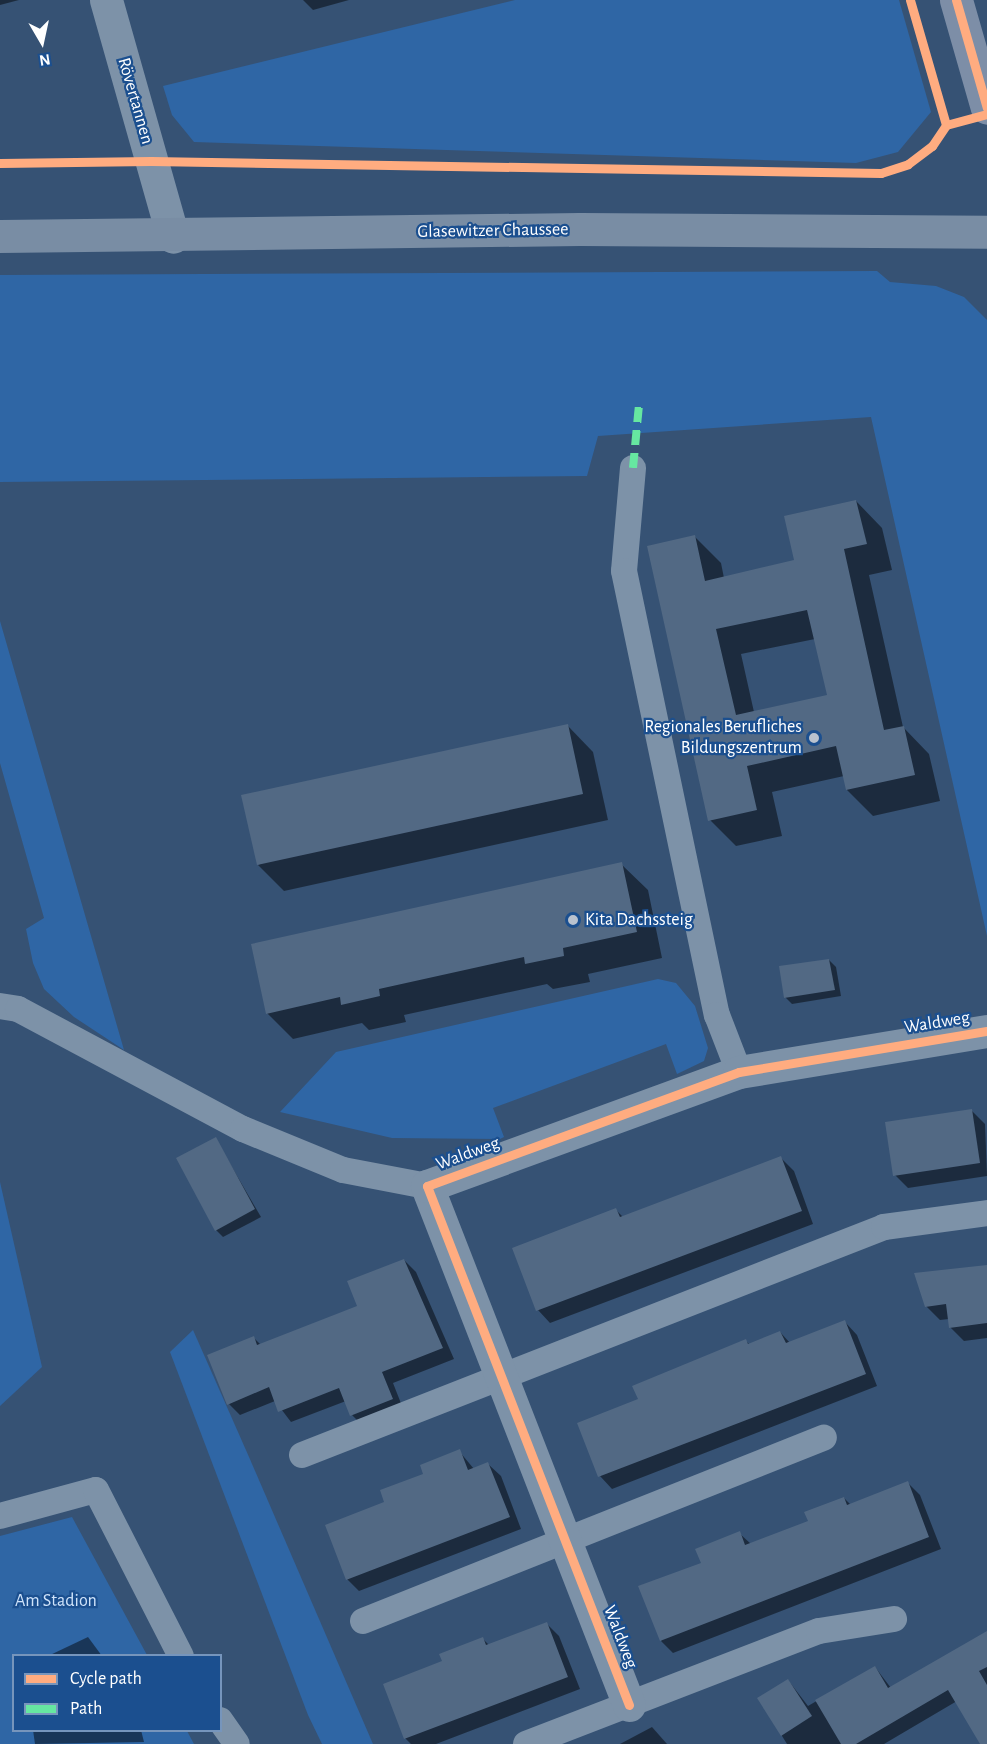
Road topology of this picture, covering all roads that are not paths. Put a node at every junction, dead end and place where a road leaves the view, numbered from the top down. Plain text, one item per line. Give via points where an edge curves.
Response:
1 (106, 0) edge
2 (956, 0) edge
3 (987, 108) edge
4 (987, 232) edge
5 (0, 236) edge
6 (173, 237) junction
7 (633, 468) dead end
8 (0, 1006) edge
9 (987, 1031) edge
10 (739, 1072) junction
11 (427, 1186) junction
12 (987, 1213) edge
13 (501, 1375) junction
14 (824, 1438) dead end
15 (302, 1455) dead end
16 (0, 1516) edge
17 (565, 1541) junction
18 (894, 1618) dead end
19 (363, 1621) dead end
20 (180, 1654) edge
21 (629, 1705) junction
22 (222, 1723) edge
23 (237, 1744) edge
24 (526, 1744) edge

1 - 6 street, Rövertannen
2 - 3 main road
4 - 6 main road, Glasewitzer Chaussee via 580,229
5 - 6 main road, Glasewitzer Chaussee
7 - 10 lane via 624,572 717,1015
8 - 11 lane via 18,1009 243,1130 343,1170
9 - 10 street, Waldweg
10 - 11 street, Waldweg
11 - 13 street, Waldweg
12 - 13 lane via 884,1227
13 - 15 lane
13 - 17 street, Waldweg
14 - 17 lane
16 - 20 lane via 96,1490
17 - 19 lane
17 - 21 street, Waldweg
18 - 21 lane via 819,1631
21 - 24 lane
22 - 23 lane

